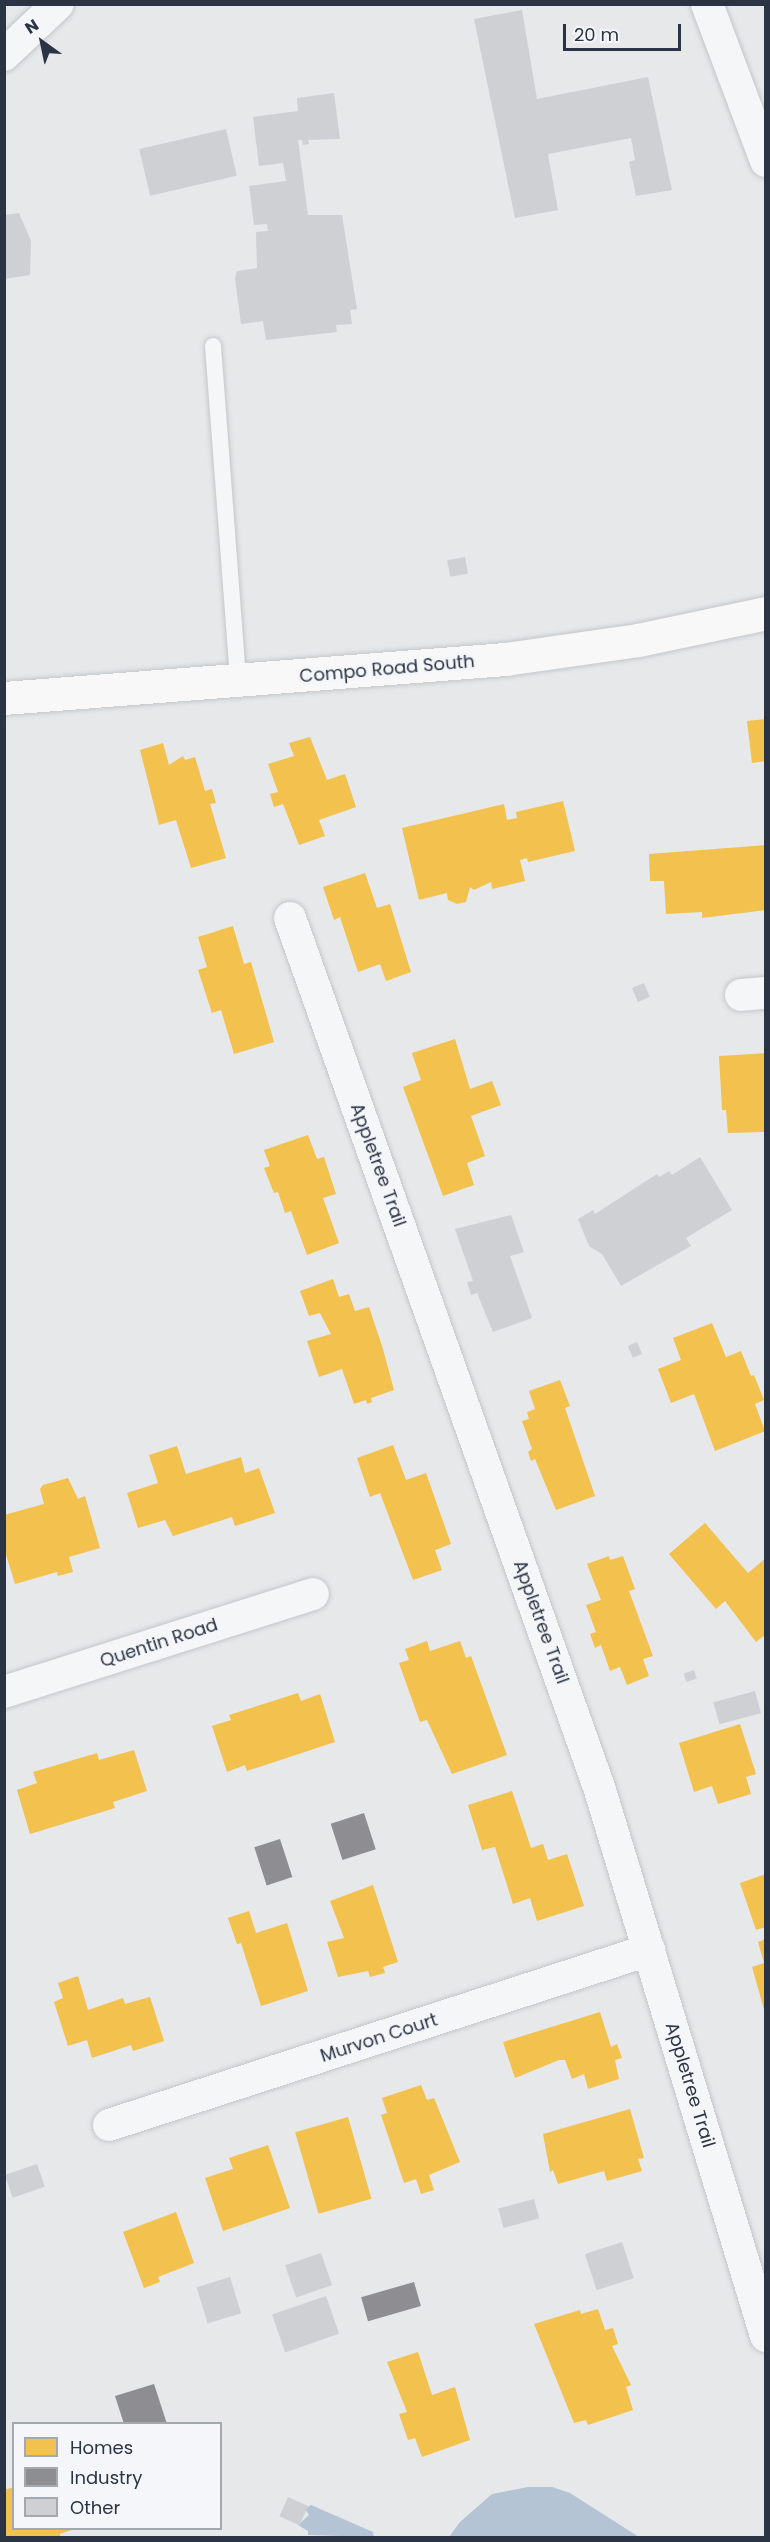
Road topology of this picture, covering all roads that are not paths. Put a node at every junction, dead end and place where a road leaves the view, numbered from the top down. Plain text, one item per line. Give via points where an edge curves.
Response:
1 (58, 4) edge
2 (707, 4) edge
3 (4, 55) edge
4 (765, 160) edge
5 (213, 346) dead end
6 (765, 613) edge
7 (238, 681) junction
8 (4, 698) edge
9 (290, 918) dead end
10 (313, 1594) dead end
11 (4, 1692) edge
12 (649, 1950) junction
13 (109, 2125) dead end
14 (765, 2336) edge

1 - 3 street
2 - 4 street
5 - 7 lane
6 - 7 street, Compo Road South via 579,650
7 - 8 street, Compo Road South
9 - 12 street, Appletree Trail via 599,1787
10 - 11 street, Quentin Road
12 - 13 street, Murvon Court
12 - 14 street, Appletree Trail

